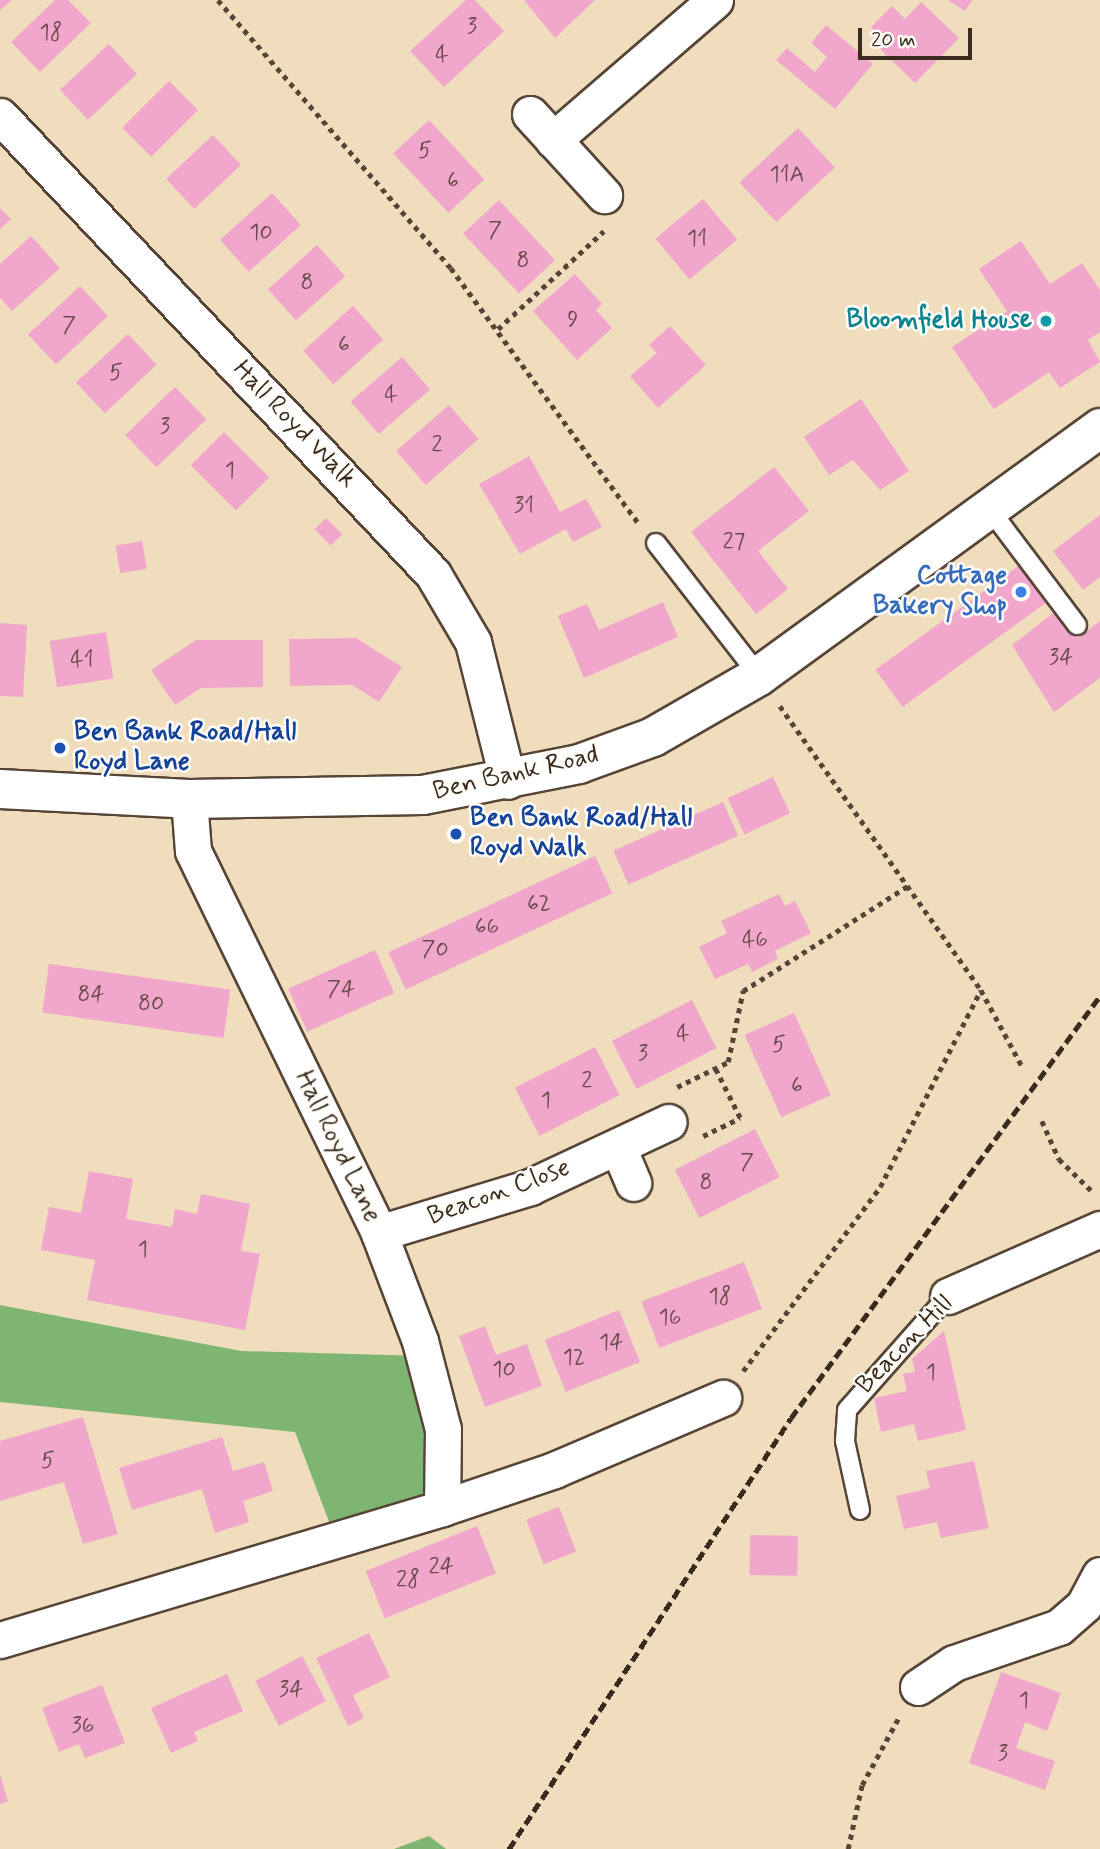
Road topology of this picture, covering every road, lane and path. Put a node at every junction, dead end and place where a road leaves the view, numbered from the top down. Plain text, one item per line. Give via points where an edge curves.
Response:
1 (218, 0) edge
2 (715, 0) edge
3 (530, 114) dead end
4 (0, 116) edge
5 (553, 140) junction
6 (604, 195) dead end
7 (604, 231) dead end
8 (498, 329) junction
9 (1100, 428) edge
10 (991, 511) junction
11 (656, 543) joint
12 (1077, 625) dead end
13 (759, 676) junction
14 (508, 781) junction
15 (0, 789) edge
16 (189, 799) junction
17 (908, 886) junction
18 (981, 990) junction
19 (715, 1068) dead end
20 (1023, 1068) dead end
21 (1041, 1121) dead end
22 (668, 1122) dead end
23 (618, 1147) junction
24 (633, 1183) dead end
25 (1100, 1199) edge
26 (1100, 1228) edge
27 (379, 1233) junction
28 (948, 1296) joint
29 (723, 1398) joint
30 (442, 1508) junction
31 (860, 1510) dead end
32 (1100, 1575) edge
33 (0, 1640) edge
34 (918, 1687) joint
35 (848, 1849) edge

1 - 8 path
2 - 5 street
3 - 5 street
4 - 14 street, Hall Royd Walk via 433,574 473,642
5 - 6 street
7 - 8 path
8 - 11 path via 604,481
9 - 10 main road, Ben Bank Road
10 - 12 lane
10 - 13 main road, Ben Bank Road
11 - 13 lane
13 - 14 main road, Ben Bank Road via 653,737 579,764
13 - 17 path
14 - 16 main road, Ben Bank Road via 423,795
15 - 16 main road, Ben Bank Road
16 - 27 street, Hall Royd Lane via 193,851
17 - 18 path
17 - 19 path via 743,991 728,1062
18 - 20 path
18 - 29 path via 880,1187
21 - 25 path via 1059,1159
22 - 23 street, Beacon Close
23 - 24 street
23 - 27 street, Beacon Close via 530,1187
26 - 28 street, Beacon Hill
27 - 30 street, Hall Royd Lane via 420,1341 443,1429
28 - 31 lane, Beacon Hill via 847,1410 845,1441
29 - 30 street via 554,1470
30 - 33 street
32 - 34 street via 1084,1605 1059,1627 954,1663
34 - 35 path via 862,1785

